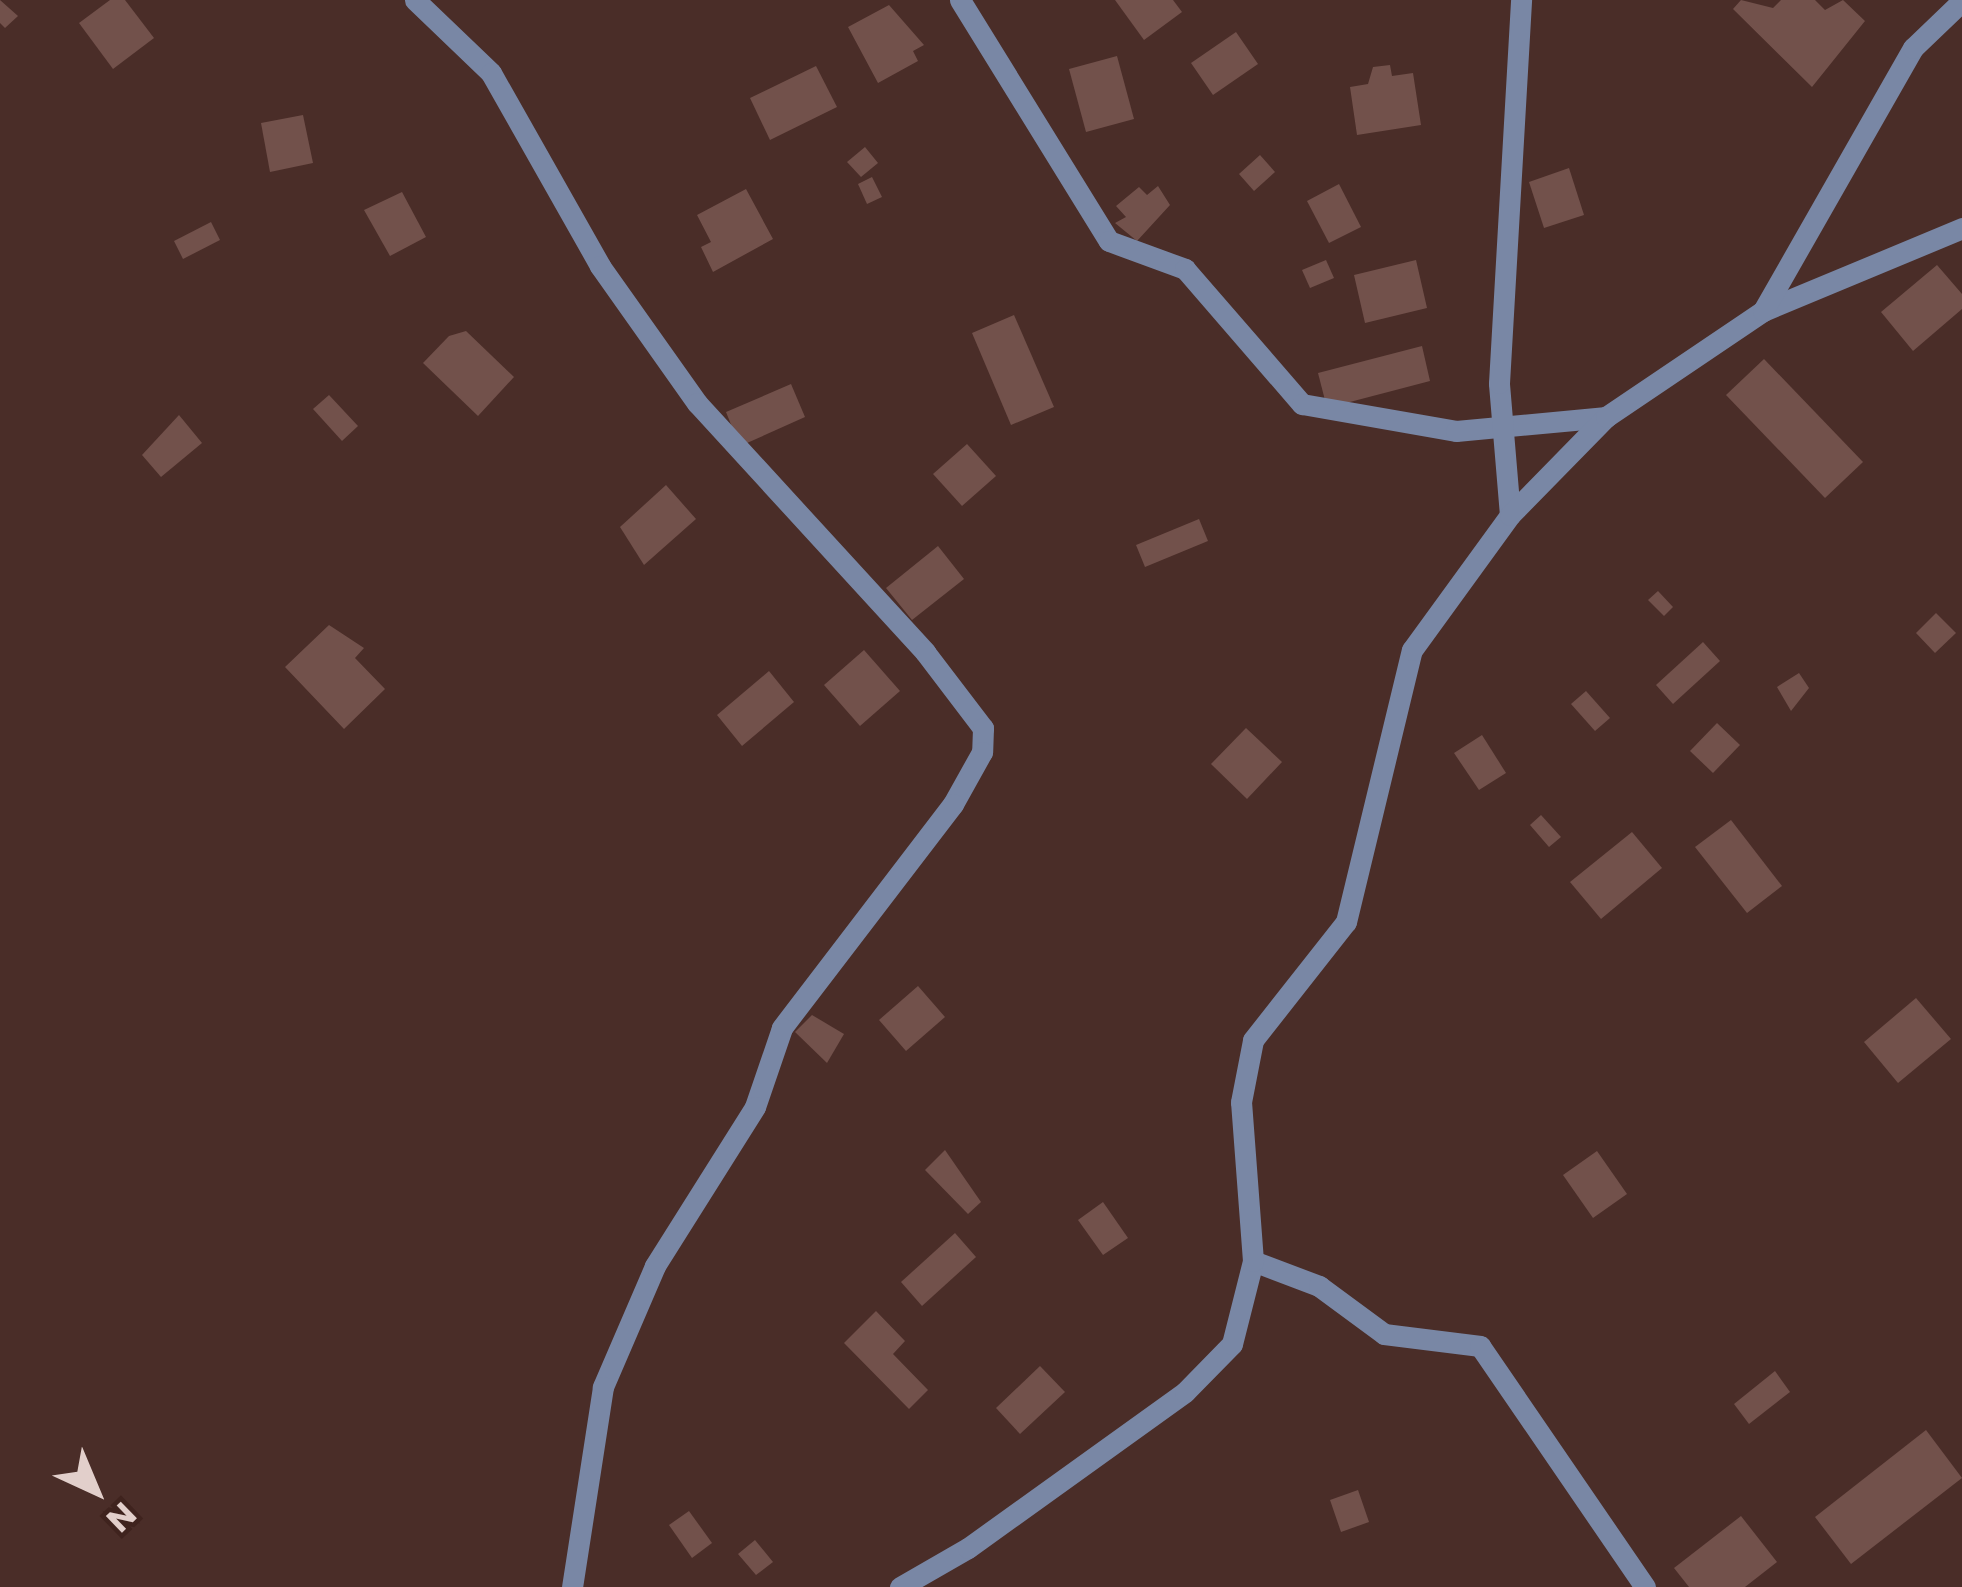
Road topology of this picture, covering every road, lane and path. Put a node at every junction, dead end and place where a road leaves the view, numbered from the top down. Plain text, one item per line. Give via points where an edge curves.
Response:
1 (415, 0) edge
2 (960, 0) edge
3 (1521, 0) edge
4 (1962, 1) edge
5 (1962, 228) edge
6 (1763, 311) junction
7 (1606, 417) junction
8 (1501, 424) junction
9 (1510, 515) junction
10 (1252, 1261) junction
11 (572, 1587) edge
12 (901, 1587) edge
13 (1645, 1587) edge

1 - 11 street via 491,73 601,266 697,403 925,652 983,728 982,752 953,804 782,1028 754,1107 655,1266 603,1388
2 - 8 street via 1109,241 1185,269 1302,404 1456,431
3 - 8 street
4 - 6 street via 1913,48
5 - 6 street
6 - 7 street
7 - 8 street
7 - 9 street
8 - 9 street
9 - 10 street via 1412,650 1346,922 1253,1040 1241,1102
10 - 12 street via 1232,1344 1185,1392
10 - 13 street via 1319,1286 1384,1334 1480,1346

